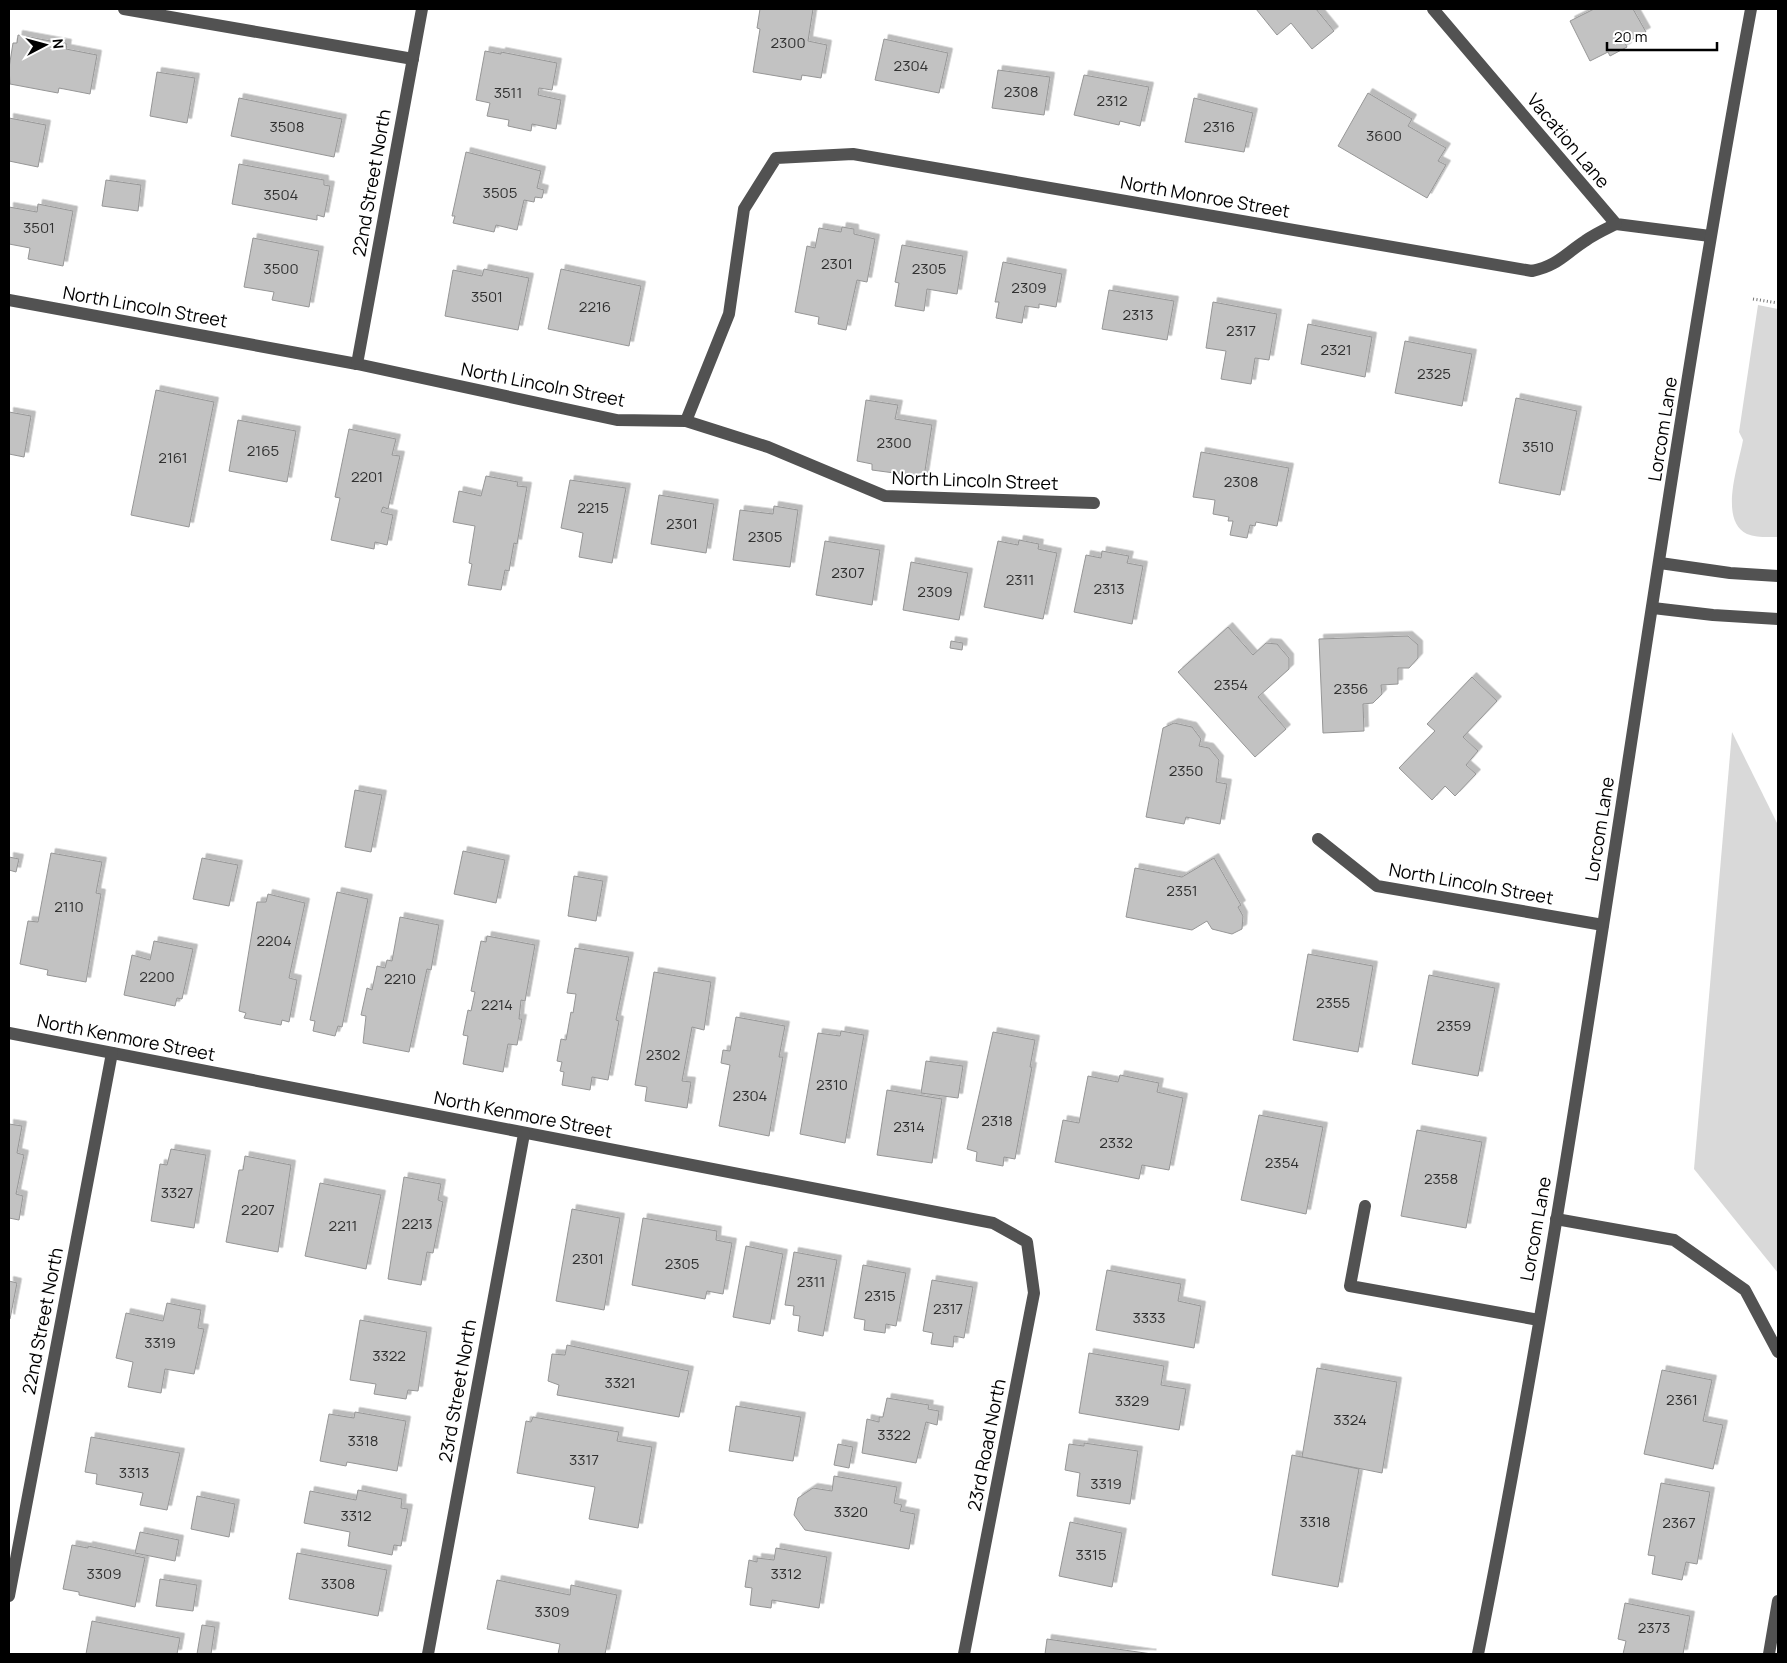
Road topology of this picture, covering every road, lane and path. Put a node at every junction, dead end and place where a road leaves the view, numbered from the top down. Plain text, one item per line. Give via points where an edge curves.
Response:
1 (124, 9) edge
2 (422, 9) edge
3 (1433, 9) edge
4 (1751, 9) edge
5 (413, 59) junction
6 (1616, 224) junction
7 (1710, 236) junction
8 (1753, 299) dead end
9 (9, 300) edge
10 (1778, 304) edge
11 (357, 364) junction
12 (686, 420) junction
13 (1094, 503) dead end
14 (1660, 563) junction
15 (1778, 576) edge
16 (1653, 608) junction
17 (1778, 619) edge
18 (1318, 839) dead end
19 (1603, 925) junction
20 (9, 1033) edge
21 (112, 1053) junction
22 (524, 1134) junction
23 (1365, 1206) dead end
24 (1556, 1219) junction
25 (1027, 1242) joint
26 (1539, 1320) junction
27 (1778, 1352) edge
28 (9, 1596) edge
29 (1778, 1601) edge
30 (428, 1654) edge
31 (964, 1654) edge
32 (1478, 1654) edge
33 (1769, 1654) edge

1 - 5 street
2 - 5 street, 22nd Street North
3 - 6 street, Vacation Lane
4 - 7 street, Lorcom Lane
5 - 11 street, 22nd Street North
6 - 7 street
6 - 12 street, North Monroe Street via 1547,268 1532,271 853,154 776,158 744,209 730,314
7 - 14 street, Lorcom Lane
8 - 10 path
9 - 11 street, North Lincoln Street
11 - 12 street, North Lincoln Street via 617,420
12 - 13 street, North Lincoln Street via 768,447 885,496
14 - 15 street
14 - 16 street, Lorcom Lane
16 - 17 street via 1713,616
16 - 19 street, Lorcom Lane
18 - 19 street, North Lincoln Street via 1377,886
19 - 24 street, Lorcom Lane
20 - 21 street, North Kenmore Street
21 - 22 street, North Kenmore Street
21 - 28 street, 22nd Street North
22 - 25 street, North Kenmore Street via 994,1223
22 - 30 street, 23rd Street North
23 - 26 street via 1350,1286
24 - 26 street, Lorcom Lane
24 - 27 street via 1674,1240 1745,1290
25 - 31 street, 23rd Road North via 1034,1293
26 - 32 street, Lorcom Lane
29 - 33 street

